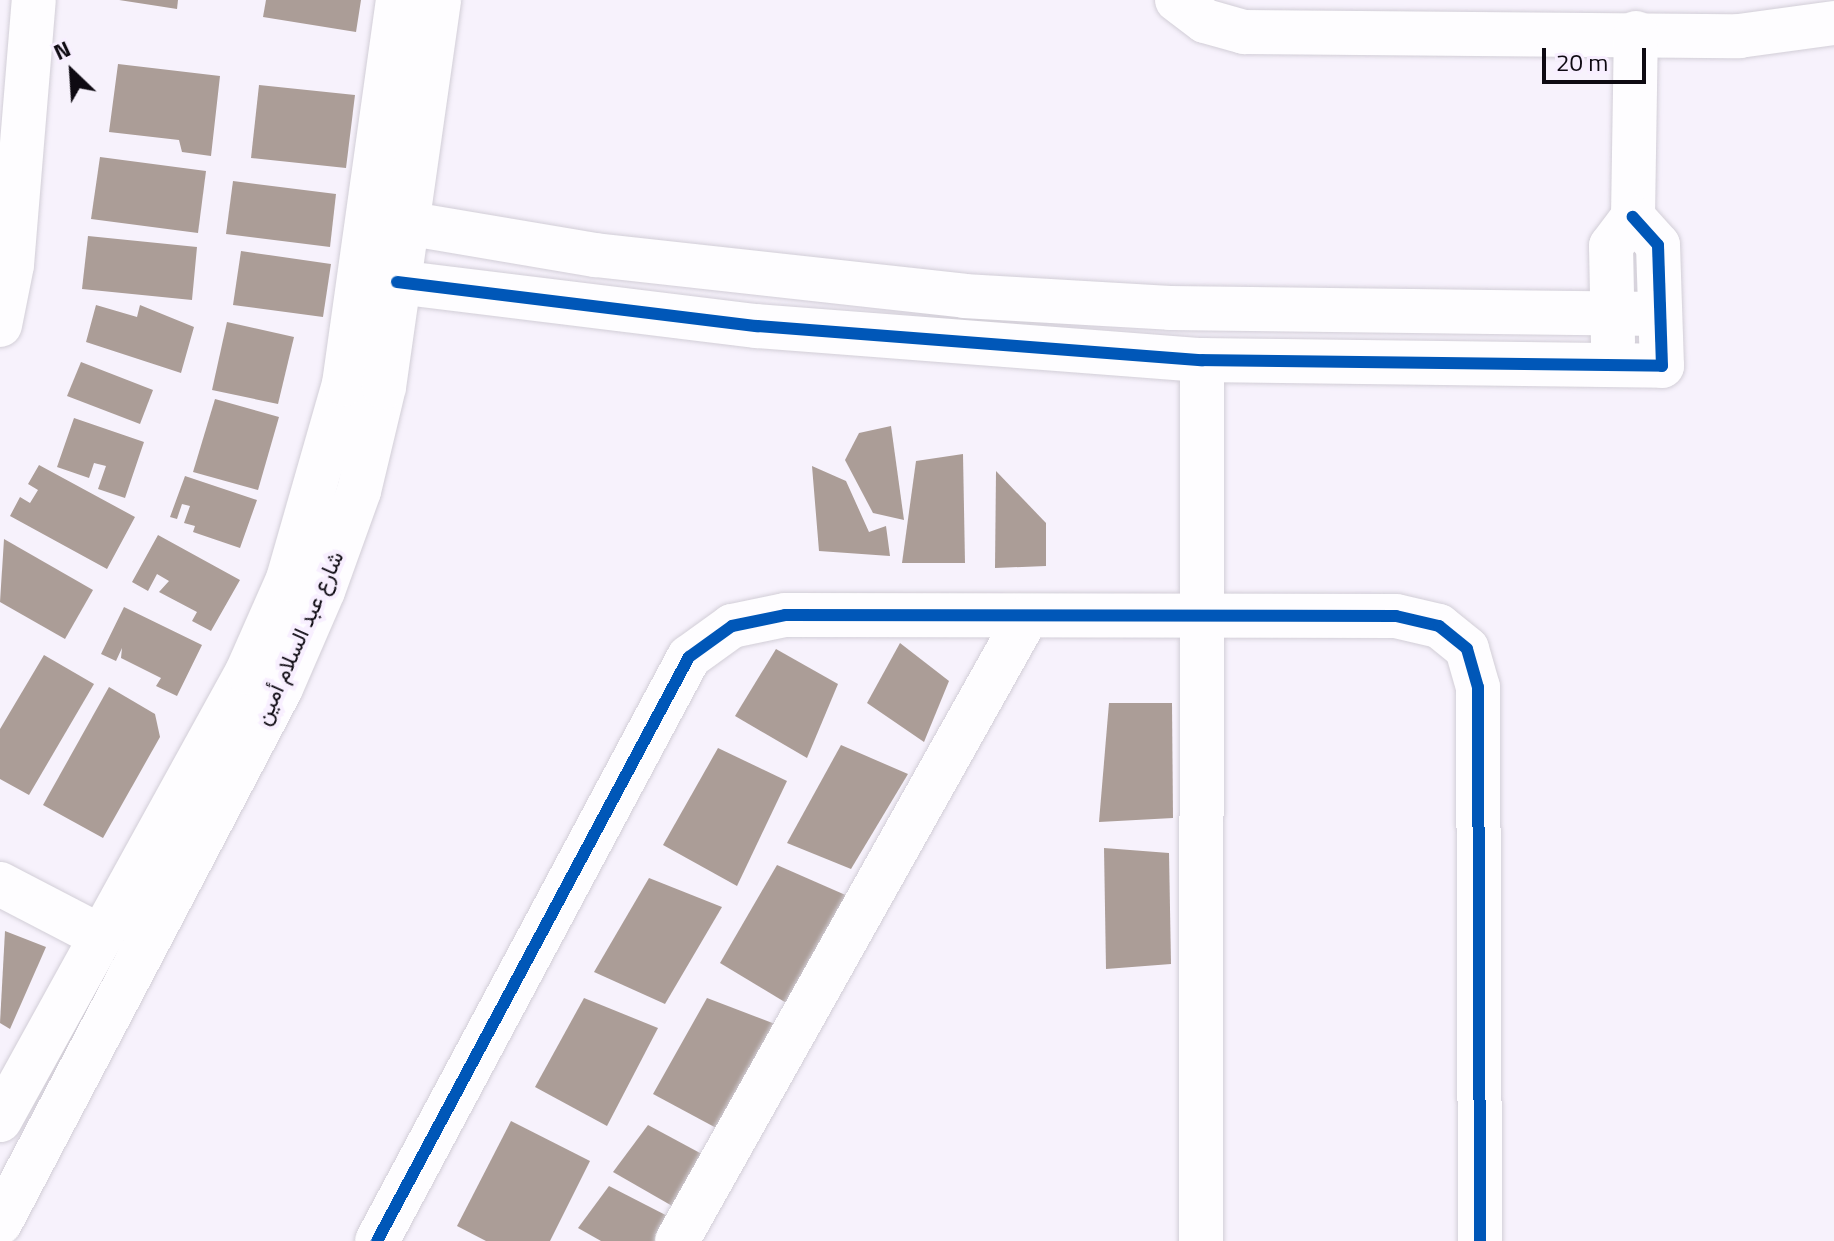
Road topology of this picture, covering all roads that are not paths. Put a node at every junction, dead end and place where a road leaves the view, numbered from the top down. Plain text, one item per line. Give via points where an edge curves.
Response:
1 (34, 0) edge
2 (398, 0) edge
3 (439, 0) edge
4 (1177, 0) edge
5 (1429, 16) edge
6 (1834, 23) edge
7 (1636, 33) junction
8 (1633, 217) junction
9 (406, 223) junction
10 (397, 282) junction
11 (1660, 314) junction
12 (1613, 315) junction
13 (0, 325) edge
14 (1202, 360) junction
15 (1613, 363) junction
16 (1026, 618) junction
17 (1196, 619) junction
18 (0, 884) edge
19 (98, 935) junction
20 (0, 1120) edge
21 (0, 1223) edge
22 (377, 1241) edge
23 (677, 1241) edge
24 (1201, 1241) edge
25 (1480, 1241) edge

1 - 13 street via 12,265
2 - 19 street, شارع عبد السلام أمين via 344,384 320,482 247,672
3 - 9 street, شارع عبد السلام أمين
4 - 5 street via 1205,21 1244,32
5 - 7 street
6 - 7 street via 1739,36
7 - 8 street
8 - 11 street via 1658,245
8 - 12 street via 1611,246
9 - 10 street, شارع عبد السلام أمين
9 - 12 street via 595,255 964,296
10 - 14 street via 699,321
10 - 21 street, شارع عبد السلام أمين via 384,387 323,591 281,688
11 - 12 street
11 - 15 street via 1662,366
12 - 15 street
14 - 15 street
14 - 17 street
16 - 17 street
16 - 22 street via 785,615 732,626 689,657
16 - 23 street
17 - 24 street
17 - 25 street via 1396,616 1439,626 1467,649 1478,687
18 - 19 street
19 - 20 street, شارع عبد السلام أمين

